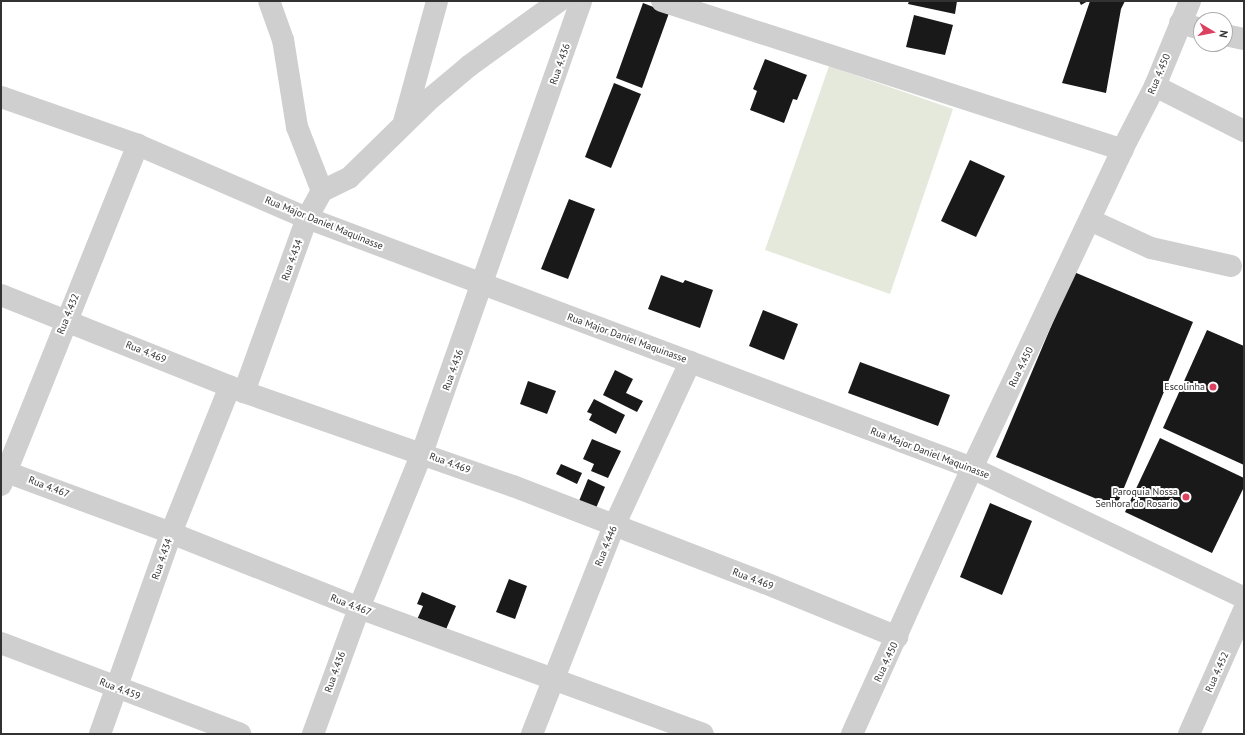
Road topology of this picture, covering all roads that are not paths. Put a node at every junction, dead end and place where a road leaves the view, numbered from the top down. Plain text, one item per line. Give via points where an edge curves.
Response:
1 (269, 1) edge
2 (437, 1) edge
3 (559, 1) edge
4 (581, 1) edge
5 (662, 1) edge
6 (1190, 1) edge
7 (1180, 24) junction
8 (1193, 27) edge
9 (1233, 37) edge
10 (1244, 39) edge
11 (1155, 86) junction
12 (1, 97) edge
13 (404, 122) junction
14 (1244, 131) edge
15 (138, 145) junction
16 (1122, 150) junction
17 (322, 191) junction
18 (308, 218) junction
19 (1090, 220) junction
20 (1231, 266) dead end
21 (483, 285) junction
22 (1, 295) edge
23 (66, 319) junction
24 (690, 362) junction
25 (237, 389) junction
26 (422, 453) junction
27 (972, 468) junction
28 (3, 475) edge
29 (614, 526) junction
30 (171, 533) junction
31 (1244, 598) edge
32 (359, 608) junction
33 (1244, 610) edge
34 (897, 637) junction
35 (1, 643) edge
36 (553, 678) junction
37 (116, 688) junction
38 (100, 734) edge
39 (240, 734) edge
40 (312, 734) edge
41 (532, 734) edge
42 (703, 734) edge
43 (852, 734) edge
44 (1189, 734) edge

1 - 17 street via 283,40 297,127
2 - 13 street
3 - 13 street via 469,66
4 - 21 street, Rua 4.436
5 - 16 street
6 - 7 street, Rua 4.450
7 - 8 street
7 - 11 street, Rua 4.450
9 - 10 street
11 - 14 street
11 - 16 street, Rua 4.450
12 - 15 street, Rua Major Daniel Maquinasse
13 - 17 street via 349,178
15 - 18 street, Rua Major Daniel Maquinasse
15 - 23 street, Rua 4.432
16 - 19 street, Rua 4.450
17 - 18 street, Rua 4.434
18 - 21 street, Rua Major Daniel Maquinasse
18 - 25 street, Rua 4.434
19 - 20 street via 1151,248
19 - 27 street, Rua 4.450
21 - 24 street, Rua Major Daniel Maquinasse
21 - 26 street, Rua 4.436
22 - 23 street, Rua 4.469
23 - 25 street, Rua 4.469
23 - 28 street, Rua 4.432
24 - 27 street, Rua Major Daniel Maquinasse
24 - 29 street, Rua 4.446
25 - 26 street, Rua 4.469
25 - 30 street, Rua 4.434
26 - 29 street, Rua 4.469
26 - 32 street, Rua 4.436
27 - 31 street, Rua Major Daniel Maquinasse
27 - 34 street, Rua 4.450
28 - 30 street, Rua 4.467
29 - 34 street, Rua 4.469 via 765,583
29 - 36 street, Rua 4.446
30 - 32 street, Rua 4.467
30 - 37 street, Rua 4.434
32 - 36 street, Rua 4.467
32 - 40 street, Rua 4.436
33 - 44 street, Rua 4.452
34 - 43 street, Rua 4.450
35 - 37 street, Rua 4.459
36 - 41 street, Rua 4.446
36 - 42 street, Rua 4.467
37 - 38 street, Rua 4.434
37 - 39 street, Rua 4.459

